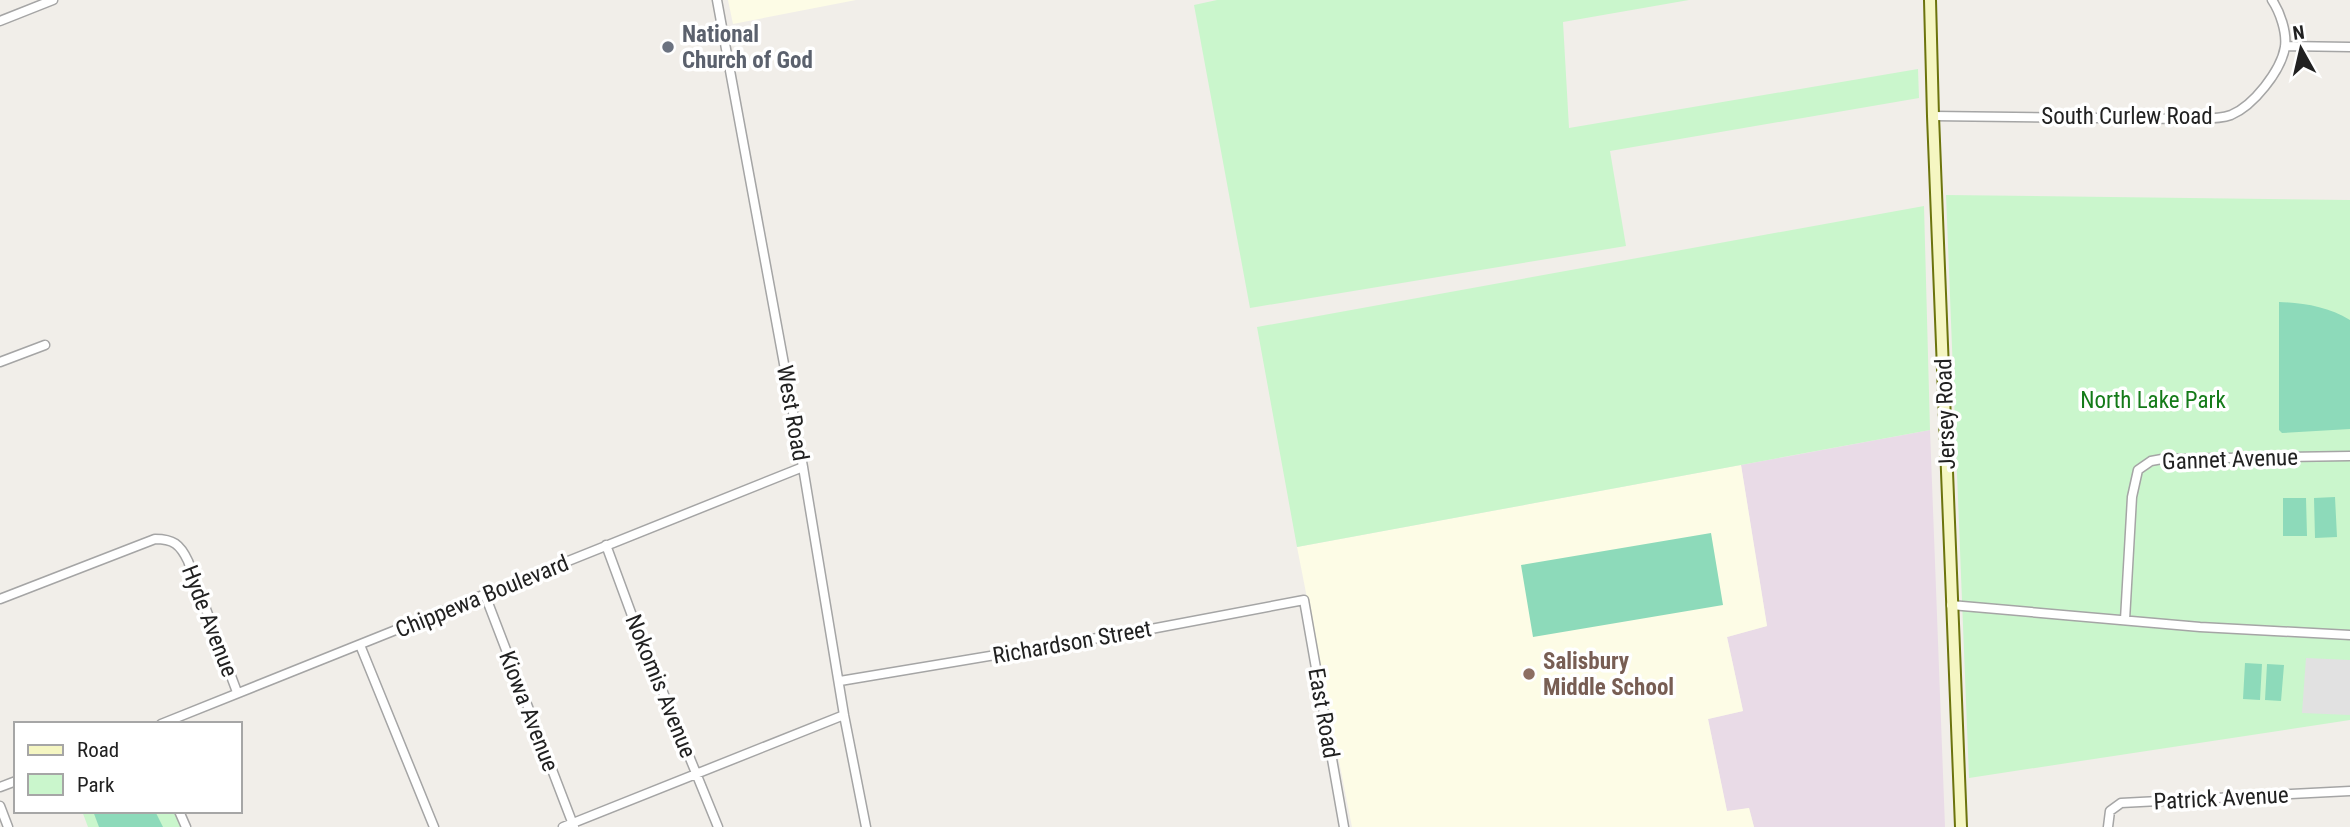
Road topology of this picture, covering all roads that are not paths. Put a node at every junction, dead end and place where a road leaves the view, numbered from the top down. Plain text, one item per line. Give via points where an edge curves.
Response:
1 (53, 0) edge
2 (717, 0) edge
3 (1930, 0) edge
4 (2272, 0) edge
5 (0, 21) edge
6 (2285, 46) junction
7 (2350, 47) edge
8 (1933, 116) junction
9 (45, 345) dead end
10 (0, 362) edge
11 (2350, 456) edge
12 (803, 467) junction
13 (606, 545) junction
14 (485, 595) junction
15 (0, 599) edge
16 (1304, 600) joint
17 (1951, 605) junction
18 (2125, 621) junction
19 (2350, 635) edge
20 (360, 645) junction
21 (840, 681) junction
22 (237, 692) junction
23 (844, 715) junction
24 (166, 722) edge
25 (696, 773) junction
26 (2350, 791) edge
27 (0, 806) edge
28 (570, 826) edge
29 (8, 827) edge
30 (434, 827) edge
31 (718, 827) edge
32 (866, 827) edge
33 (1344, 827) edge
34 (1961, 827) edge
35 (2108, 827) edge

1 - 5 street
2 - 12 street, West Road
3 - 8 street, Jersey Road
4 - 6 street via 2280,15
6 - 7 street
6 - 8 street, South Curlew Road via 2259,94 2231,115 2174,119
8 - 17 street, Jersey Road
9 - 10 street
11 - 18 street, Gannet Avenue via 2162,459 2138,470 2132,497
12 - 13 street, Chippewa Boulevard
12 - 21 street, West Road
13 - 14 street, Chippewa Boulevard
13 - 25 street, Nokomis Avenue
14 - 20 street, Chippewa Boulevard
14 - 28 street, Kiowa Avenue
15 - 22 street, Hyde Avenue via 155,538 172,540 183,550
16 - 21 street, Richardson Street
16 - 33 street, East Road
17 - 18 street
17 - 34 street, Jersey Road
18 - 19 street
20 - 22 street, Chippewa Boulevard
20 - 30 street
21 - 23 street, West Road
22 - 24 street, Chippewa Boulevard
23 - 25 street
23 - 32 street, West Road
25 - 28 street
25 - 31 street, Nokomis Avenue
26 - 35 street, Patrick Avenue via 2121,803 2110,811
27 - 29 street

